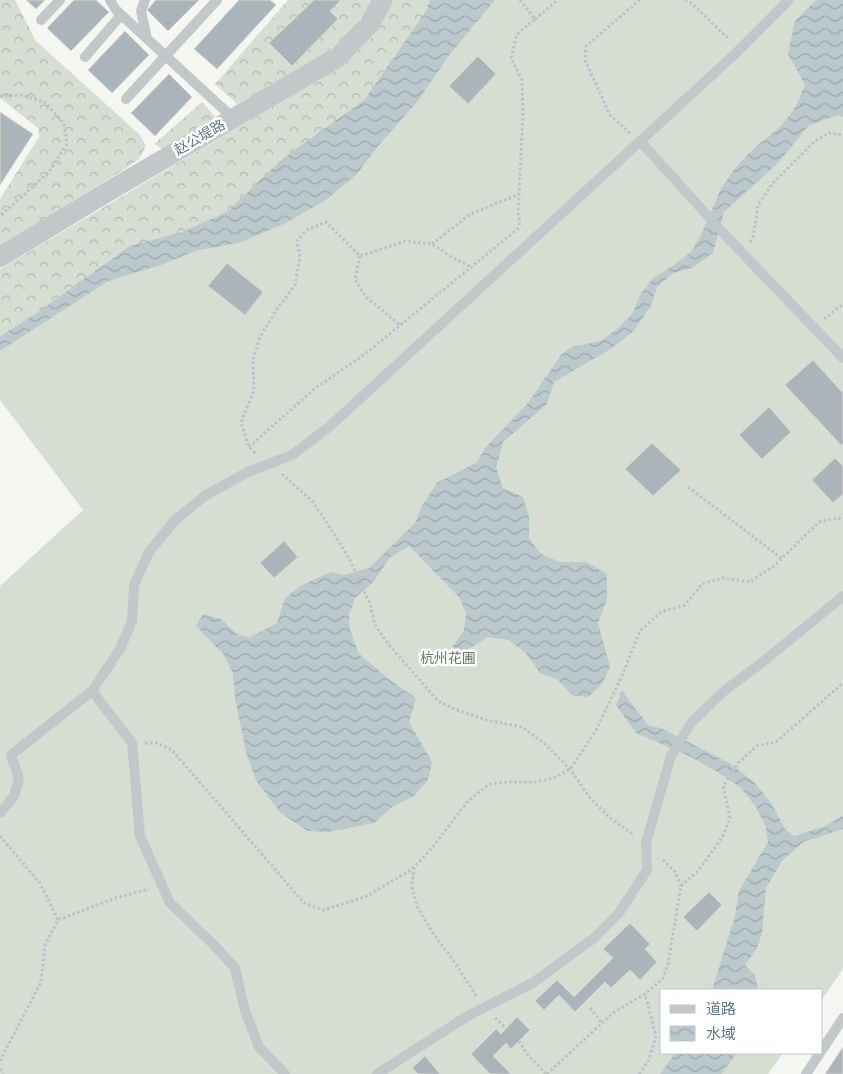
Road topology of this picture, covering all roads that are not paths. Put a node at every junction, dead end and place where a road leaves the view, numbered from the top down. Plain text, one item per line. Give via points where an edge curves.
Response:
1 (60, 0) edge
2 (110, 0) edge
3 (144, 0) edge
4 (217, 0) edge
5 (383, 0) edge
6 (789, 0) edge
7 (121, 15) junction
8 (41, 20) dead end
9 (147, 38) junction
10 (165, 55) junction
11 (85, 57) dead end
12 (126, 99) dead end
13 (233, 118) junction
14 (640, 141) junction
15 (0, 257) edge
16 (843, 358) edge
17 (843, 596) edge
18 (92, 691) junction
19 (0, 751) edge
20 (11, 755) junction
21 (0, 813) edge
22 (843, 1018) edge
23 (823, 1048) edge
24 (819, 1054) edge
25 (286, 1074) edge
26 (377, 1074) edge
27 (806, 1074) edge

1 - 8 lane
2 - 7 lane
3 - 9 lane via 141,11
4 - 10 lane
5 - 13 street, 赵公堤路 via 370,26 338,57
6 - 14 lane via 740,50
7 - 9 lane
7 - 11 lane
9 - 10 lane
10 - 12 lane
10 - 13 lane
13 - 15 street, 赵公堤路
14 - 16 lane
14 - 18 lane via 329,427 292,455 248,472 206,495 175,520 149,552 134,585 132,621 120,649
17 - 26 lane via 724,691 691,724 671,756 646,843 647,870 619,913 594,938 534,982 466,1017
18 - 20 lane
18 - 25 lane via 132,743 140,836 170,903 235,968 245,1012 259,1047
19 - 20 lane
20 - 21 lane via 19,778 14,796
22 - 23 lane
24 - 27 lane

